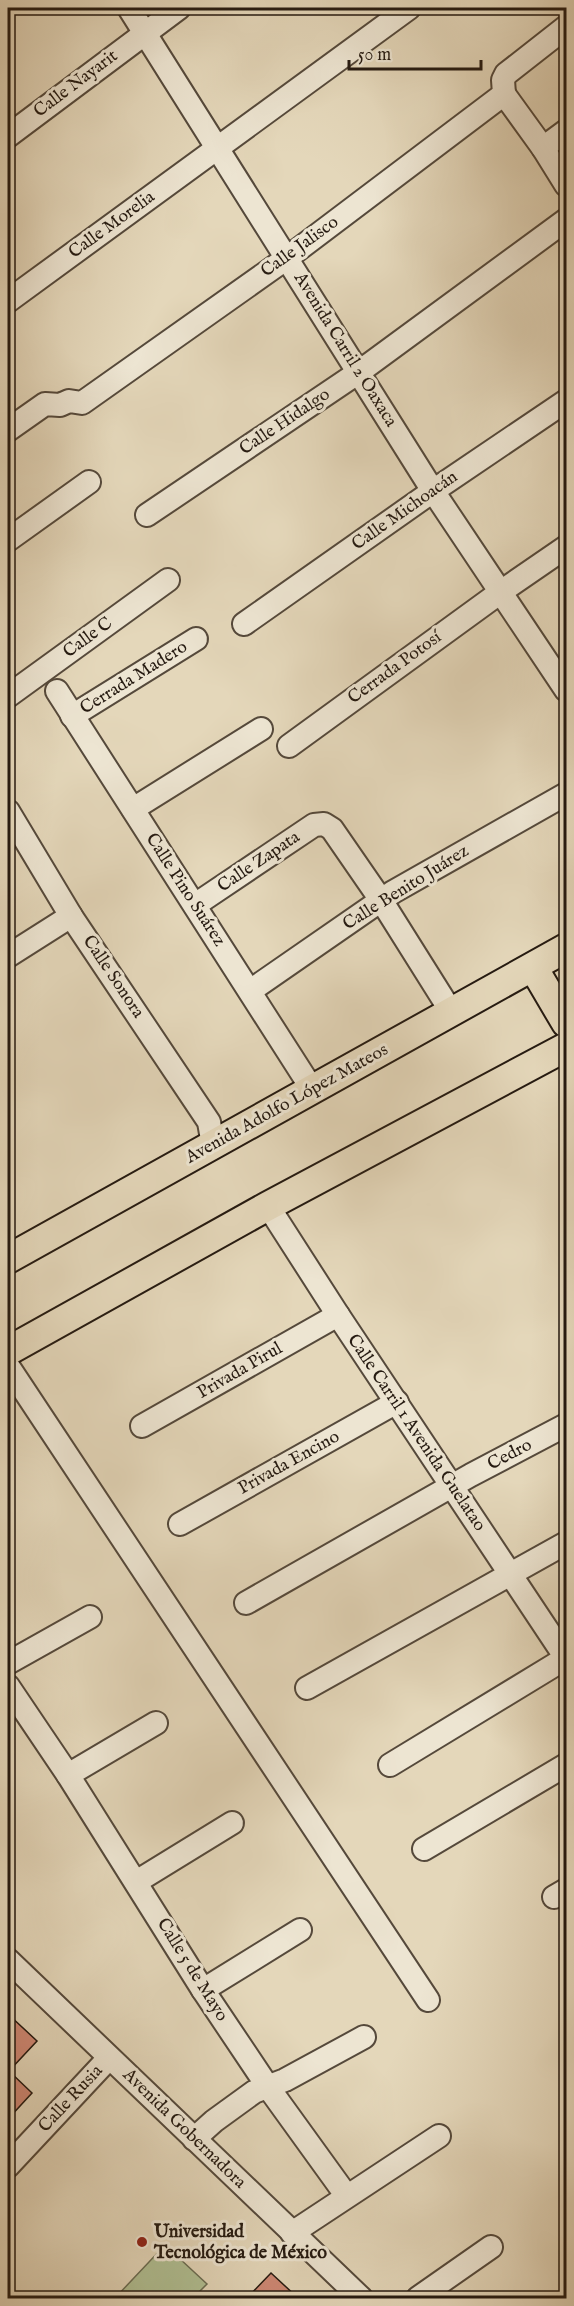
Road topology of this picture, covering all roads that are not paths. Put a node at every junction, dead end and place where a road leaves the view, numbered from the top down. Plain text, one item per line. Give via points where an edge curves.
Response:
1 (129, 8) edge
2 (179, 8) edge
3 (409, 8) edge
4 (567, 27) edge
5 (145, 32) junction
6 (504, 94) junction
7 (567, 131) edge
8 (8, 136) edge
9 (543, 148) junction
10 (217, 149) junction
11 (567, 185) edge
12 (567, 220) edge
13 (287, 258) junction
14 (8, 301) edge
15 (359, 372) junction
16 (567, 400) edge
17 (8, 430) edge
18 (89, 482) dead end
19 (433, 491) junction
20 (147, 515) dead end
21 (8, 540) edge
22 (567, 547) edge
23 (168, 580) dead end
24 (502, 591) junction
25 (244, 624) dead end
26 (196, 639) dead end
27 (567, 690) edge
28 (57, 691) dead end
29 (8, 696) edge
30 (72, 716) junction
31 (261, 729) dead end
32 (289, 746) dead end
33 (567, 794) edge
34 (133, 809) junction
35 (8, 811) edge
36 (381, 900) junction
37 (195, 905) junction
38 (71, 916) junction
39 (567, 948) edge
40 (8, 956) edge
41 (533, 968) junction
42 (250, 991) junction
43 (452, 1013) junction
44 (567, 1023) edge
45 (567, 1047) edge
46 (312, 1089) junction
47 (213, 1145) junction
48 (268, 1206) junction
49 (8, 1259) edge
50 (338, 1315) junction
51 (8, 1351) edge
52 (8, 1366) edge
53 (397, 1402) junction
54 (567, 1425) edge
55 (142, 1426) dead end
56 (453, 1486) junction
57 (180, 1524) dead end
58 (567, 1543) edge
59 (510, 1575) junction
60 (246, 1603) dead end
61 (90, 1617) dead end
62 (566, 1658) edge
63 (8, 1663) edge
64 (8, 1686) edge
65 (307, 1688) dead end
66 (156, 1723) dead end
67 (390, 1765) dead end
68 (567, 1765) edge
69 (68, 1775) junction
70 (232, 1823) dead end
71 (424, 1849) dead end
72 (136, 1882) junction
73 (300, 1929) dead end
74 (8, 1960) edge
75 (203, 1990) junction
76 (428, 2000) dead end
77 (364, 2037) dead end
78 (109, 2058) junction
79 (268, 2087) junction
80 (439, 2136) dead end
81 (194, 2139) junction
82 (8, 2166) edge
83 (346, 2195) junction
84 (292, 2232) junction
85 (491, 2247) dead end
86 (361, 2298) edge
87 (418, 2298) edge

1 - 5 street, Avenida Carril 2 Oaxaca
2 - 5 street, Calle Nayarit
3 - 10 street, Calle Morelia
4 - 6 street via 506,74
5 - 8 street, Calle Nayarit
5 - 10 street, Avenida Carril 2 Oaxaca
6 - 9 street
6 - 13 street, Calle Jalisco
7 - 9 street
9 - 11 street
10 - 13 street, Avenida Carril 2 Oaxaca
10 - 14 street, Calle Morelia
12 - 15 street, Calle Hidalgo
13 - 15 street, Avenida Carril 2 Oaxaca
13 - 17 street, Calle Jalisco via 82,403 45,404
15 - 19 street, Avenida Carril 2 Oaxaca
15 - 20 street, Calle Hidalgo
16 - 19 street, Calle Michoacán
18 - 21 street
19 - 24 street, Avenida Carril 2 Oaxaca
19 - 25 street, Calle Michoacán
22 - 24 street
23 - 29 street, Calle C
24 - 27 street, Avenida Carril 2 Oaxaca
24 - 32 street, Cerrada Potosí
26 - 30 street, Cerrada Madero
28 - 30 street, Calle Pino Suárez
30 - 34 street, Calle Pino Suárez
31 - 34 street
33 - 36 street, Calle Benito Juárez
34 - 37 street, Calle Pino Suárez
35 - 38 street, Calle Sonora
36 - 37 street, Calle Zapata via 332,829 324,824 314,825
36 - 42 street, Calle Benito Juárez
36 - 43 street
37 - 42 street, Calle Pino Suárez
38 - 40 street
38 - 47 street, Calle Sonora via 209,1122
39 - 41 main road, Avenida Adolfo López Mateos
41 - 43 main road, Avenida Adolfo López Mateos
41 - 44 main road
42 - 46 street, Calle Pino Suárez
43 - 46 main road, Avenida Adolfo López Mateos
45 - 48 main road
46 - 47 main road, Avenida Adolfo López Mateos
47 - 49 main road, Avenida Adolfo López Mateos
48 - 50 street, Calle Carril 1 Avenida Guelatao
48 - 51 main road
50 - 53 street, Calle Carril 1 Avenida Guelatao
50 - 55 street, Privada Pirul
52 - 76 street
53 - 56 street, Calle Carril 1 Avenida Guelatao
53 - 57 street, Privada Encino
54 - 56 street, Cedro
56 - 59 street, Calle Carril 1 Avenida Guelatao
56 - 60 street, Cedro
58 - 59 street
59 - 62 street, Calle Carril 1 Avenida Guelatao
59 - 65 street
61 - 63 street
62 - 67 street
64 - 69 street, Calle 5 de Mayo
66 - 69 street
68 - 71 street
69 - 72 street, Calle 5 de Mayo
70 - 72 street
72 - 75 street, Calle 5 de Mayo
73 - 75 street
74 - 78 street, Avenida Gobernadora
75 - 79 street, Calle 5 de Mayo
77 - 79 street
78 - 81 street, Avenida Gobernadora
78 - 82 street, Calle Rusia
79 - 81 street via 232,2107
79 - 83 street, Calle 5 de Mayo
80 - 83 street
81 - 84 street, Avenida Gobernadora
83 - 84 street
84 - 86 street, Avenida Gobernadora
85 - 87 street

